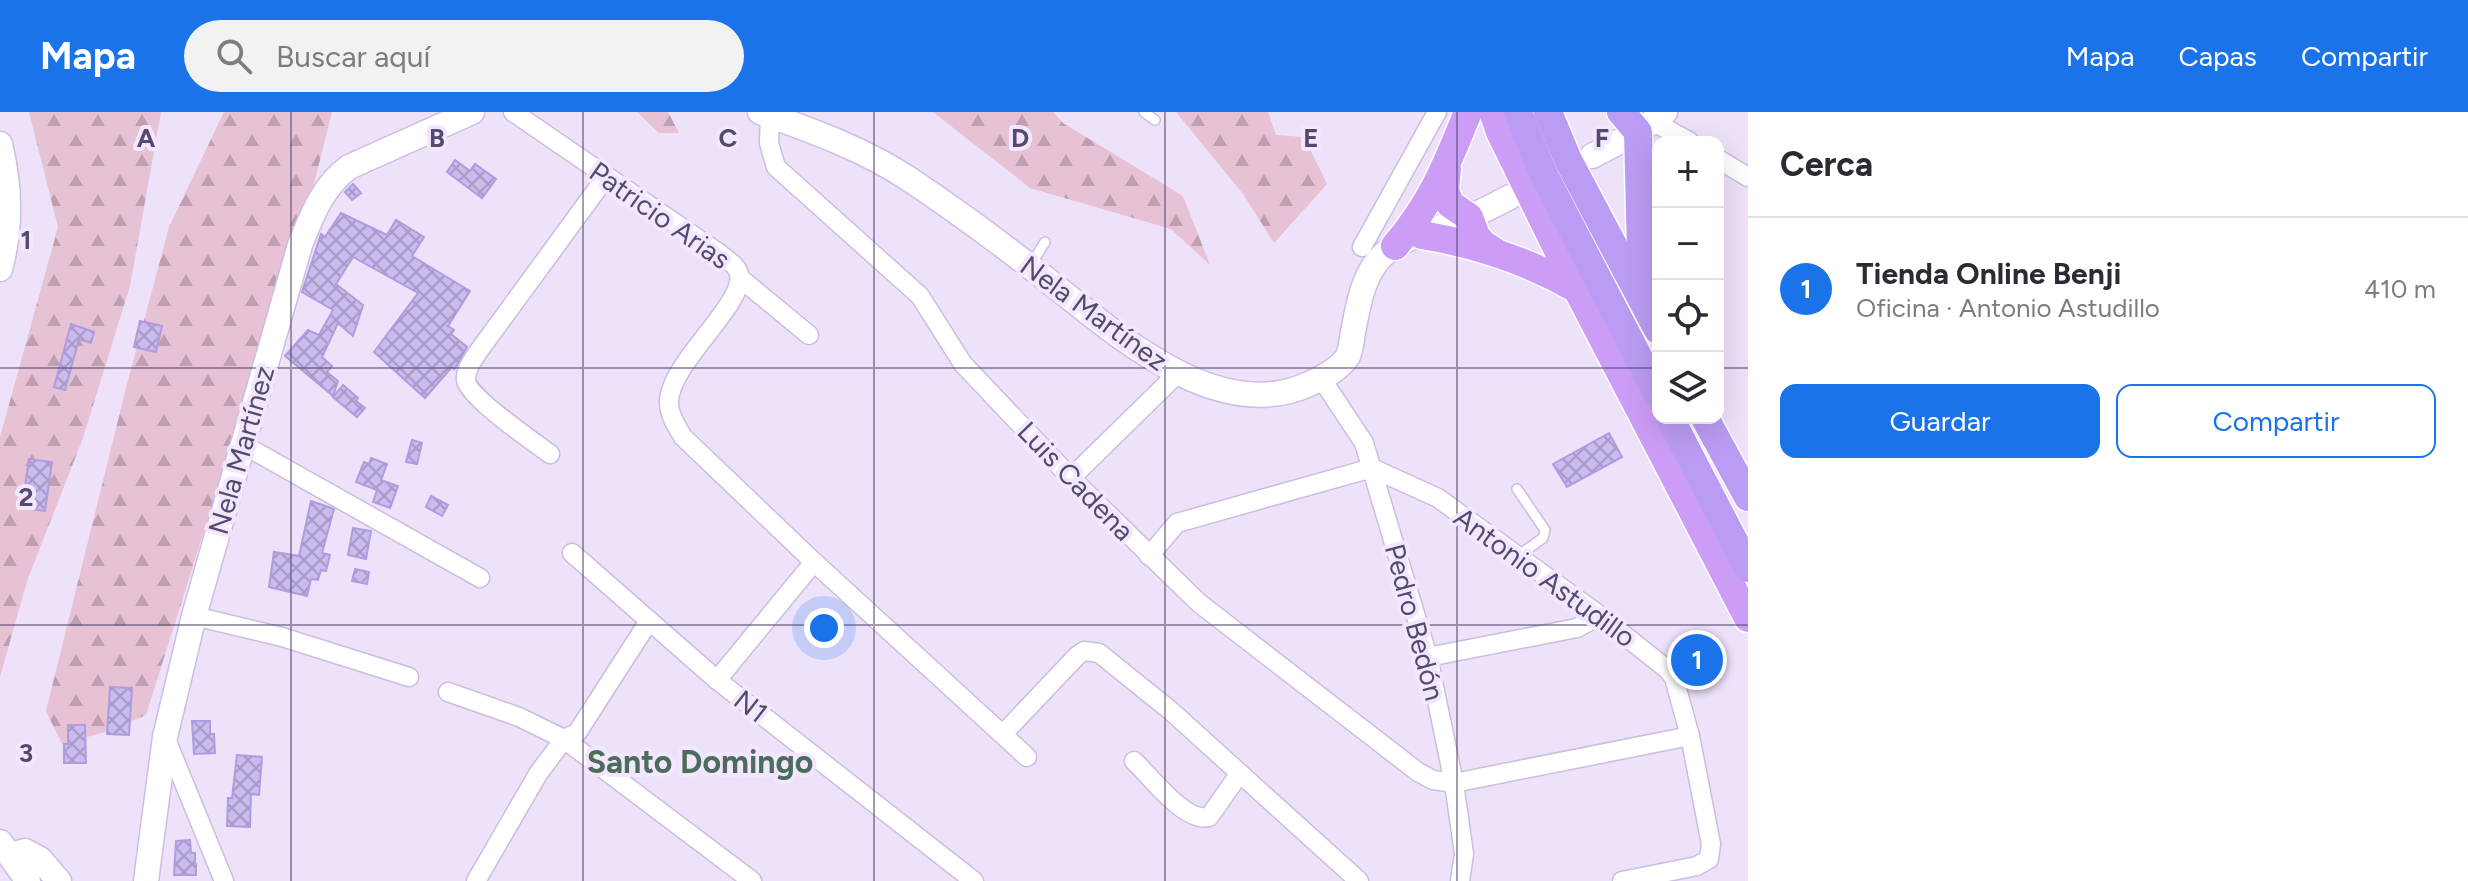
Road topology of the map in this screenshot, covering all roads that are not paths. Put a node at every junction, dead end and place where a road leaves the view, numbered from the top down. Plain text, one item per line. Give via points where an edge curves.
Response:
1 (472, 112) edge
2 (513, 112) edge
3 (1144, 112) edge
4 (1437, 112) edge
5 (1468, 112) edge
6 (1493, 112) edge
7 (1518, 112) edge
8 (1548, 112) edge
9 (765, 114) edge
10 (1644, 119) edge
11 (1155, 120) dead end
12 (1678, 136) edge
13 (0, 144) edge
14 (1592, 156) dead end
15 (1449, 161) junction
16 (1724, 163) edge
17 (606, 177) junction
18 (1748, 177) edge
19 (1510, 197) dead end
20 (1469, 217) junction
21 (1422, 235) junction
22 (1045, 242) dead end
23 (1395, 246) junction
24 (1362, 247) dead end
25 (1498, 253) junction
26 (1030, 266) junction
27 (0, 269) edge
28 (740, 278) junction
29 (1577, 289) junction
30 (1642, 300) junction
31 (1652, 319) edge
32 (809, 335) dead end
33 (1178, 373) junction
34 (1321, 378) junction
35 (1652, 383) edge
36 (1673, 424) edge
37 (1708, 424) edge
38 (242, 444) junction
39 (550, 454) dead end
40 (1372, 468) junction
41 (1071, 478) junction
42 (1517, 489) dead end
43 (1748, 497) edge
44 (572, 553) dead end
45 (1519, 555) junction
46 (1149, 556) junction
47 (814, 562) junction
48 (1748, 568) edge
49 (480, 578) dead end
50 (1595, 612) junction
51 (194, 616) junction
52 (1748, 618) edge
53 (649, 621) junction
54 (1428, 657) junction
55 (409, 677) dead end
56 (717, 680) junction
57 (448, 692) dead end
58 (1003, 734) junction
59 (1690, 736) junction
60 (165, 737) junction
61 (564, 739) junction
62 (1027, 757) dead end
63 (1134, 761) dead end
64 (1240, 773) junction
65 (1454, 783) junction
66 (6, 848) edge
67 (28, 881) edge
68 (59, 881) edge
69 (146, 881) edge
70 (224, 881) edge
71 (476, 881) edge
72 (752, 881) edge
73 (974, 881) edge
74 (1359, 881) edge
75 (1460, 881) edge
76 (1622, 881) edge

1 - 38 main road, Nela Martínez via 349,167 328,186 300,245
2 - 17 street, Patricio Arias
3 - 11 lane
4 - 24 street
5 - 15 main road
6 - 29 main road
7 - 35 highway via 1543,173
8 - 30 highway
9 - 26 main road, Nela Martínez via 859,151 907,177
9 - 41 street, Luis Cadena via 776,167 920,296 963,364
10 - 12 street
10 - 14 main road
10 - 30 highway
13 - 27 main road via 8,208
15 - 20 main road via 1444,176 1450,204
15 - 23 main road via 1426,206
16 - 18 street
17 - 28 street, Patricio Arias via 730,261
17 - 39 street via 478,352 465,379 485,404
19 - 20 main road, Nela Martínez
20 - 21 main road, Nela Martínez
20 - 25 main road via 1476,236
21 - 23 main road, Nela Martínez
21 - 25 main road
22 - 26 lane
23 - 34 main road, Nela Martínez via 1373,267 1363,288 1346,360
25 - 29 main road
26 - 33 main road, Nela Martínez via 1132,346
28 - 32 street
28 - 47 street, Patricio Arias via 733,299 673,383 673,419 683,437
29 - 52 main road
30 - 31 highway
33 - 34 main road, Nela Martínez via 1261,395 1290,391
33 - 41 street
34 - 40 street, Pedro Bedón via 1364,443
36 - 48 highway
37 - 43 highway
38 - 49 street
38 - 51 main road, Nela Martínez
40 - 45 street, Antonio Astudillo via 1438,498
40 - 46 street via 1177,523
40 - 54 street, Pedro Bedón
41 - 46 street, Luis Cadena
42 - 45 lane via 1545,530 1543,538
44 - 53 street, N1
45 - 50 street, Antonio Astudillo
46 - 65 street, Luis Cadena via 1199,603 1418,772
47 - 56 street
47 - 58 street, Patricio Arias
50 - 54 street via 1577,628
50 - 59 street, Antonio Astudillo via 1668,670
51 - 55 street
51 - 60 main road, Nela Martínez
53 - 56 street, N1
53 - 61 street via 577,733
54 - 65 street, Pedro Bedón
56 - 73 street, N1
57 - 61 street
58 - 62 street, Patricio Arias
58 - 64 street via 1066,665 1092,650
59 - 65 street
59 - 76 street, Antonio Astudillo via 1711,844 1709,859
60 - 69 main road, Nela Martínez
60 - 70 street
61 - 71 street
61 - 72 street
63 - 64 street via 1184,811 1201,819 1209,817
64 - 74 street
65 - 75 street, Pedro Bedón via 1464,854
66 - 67 main road
66 - 68 main road via 40,859

